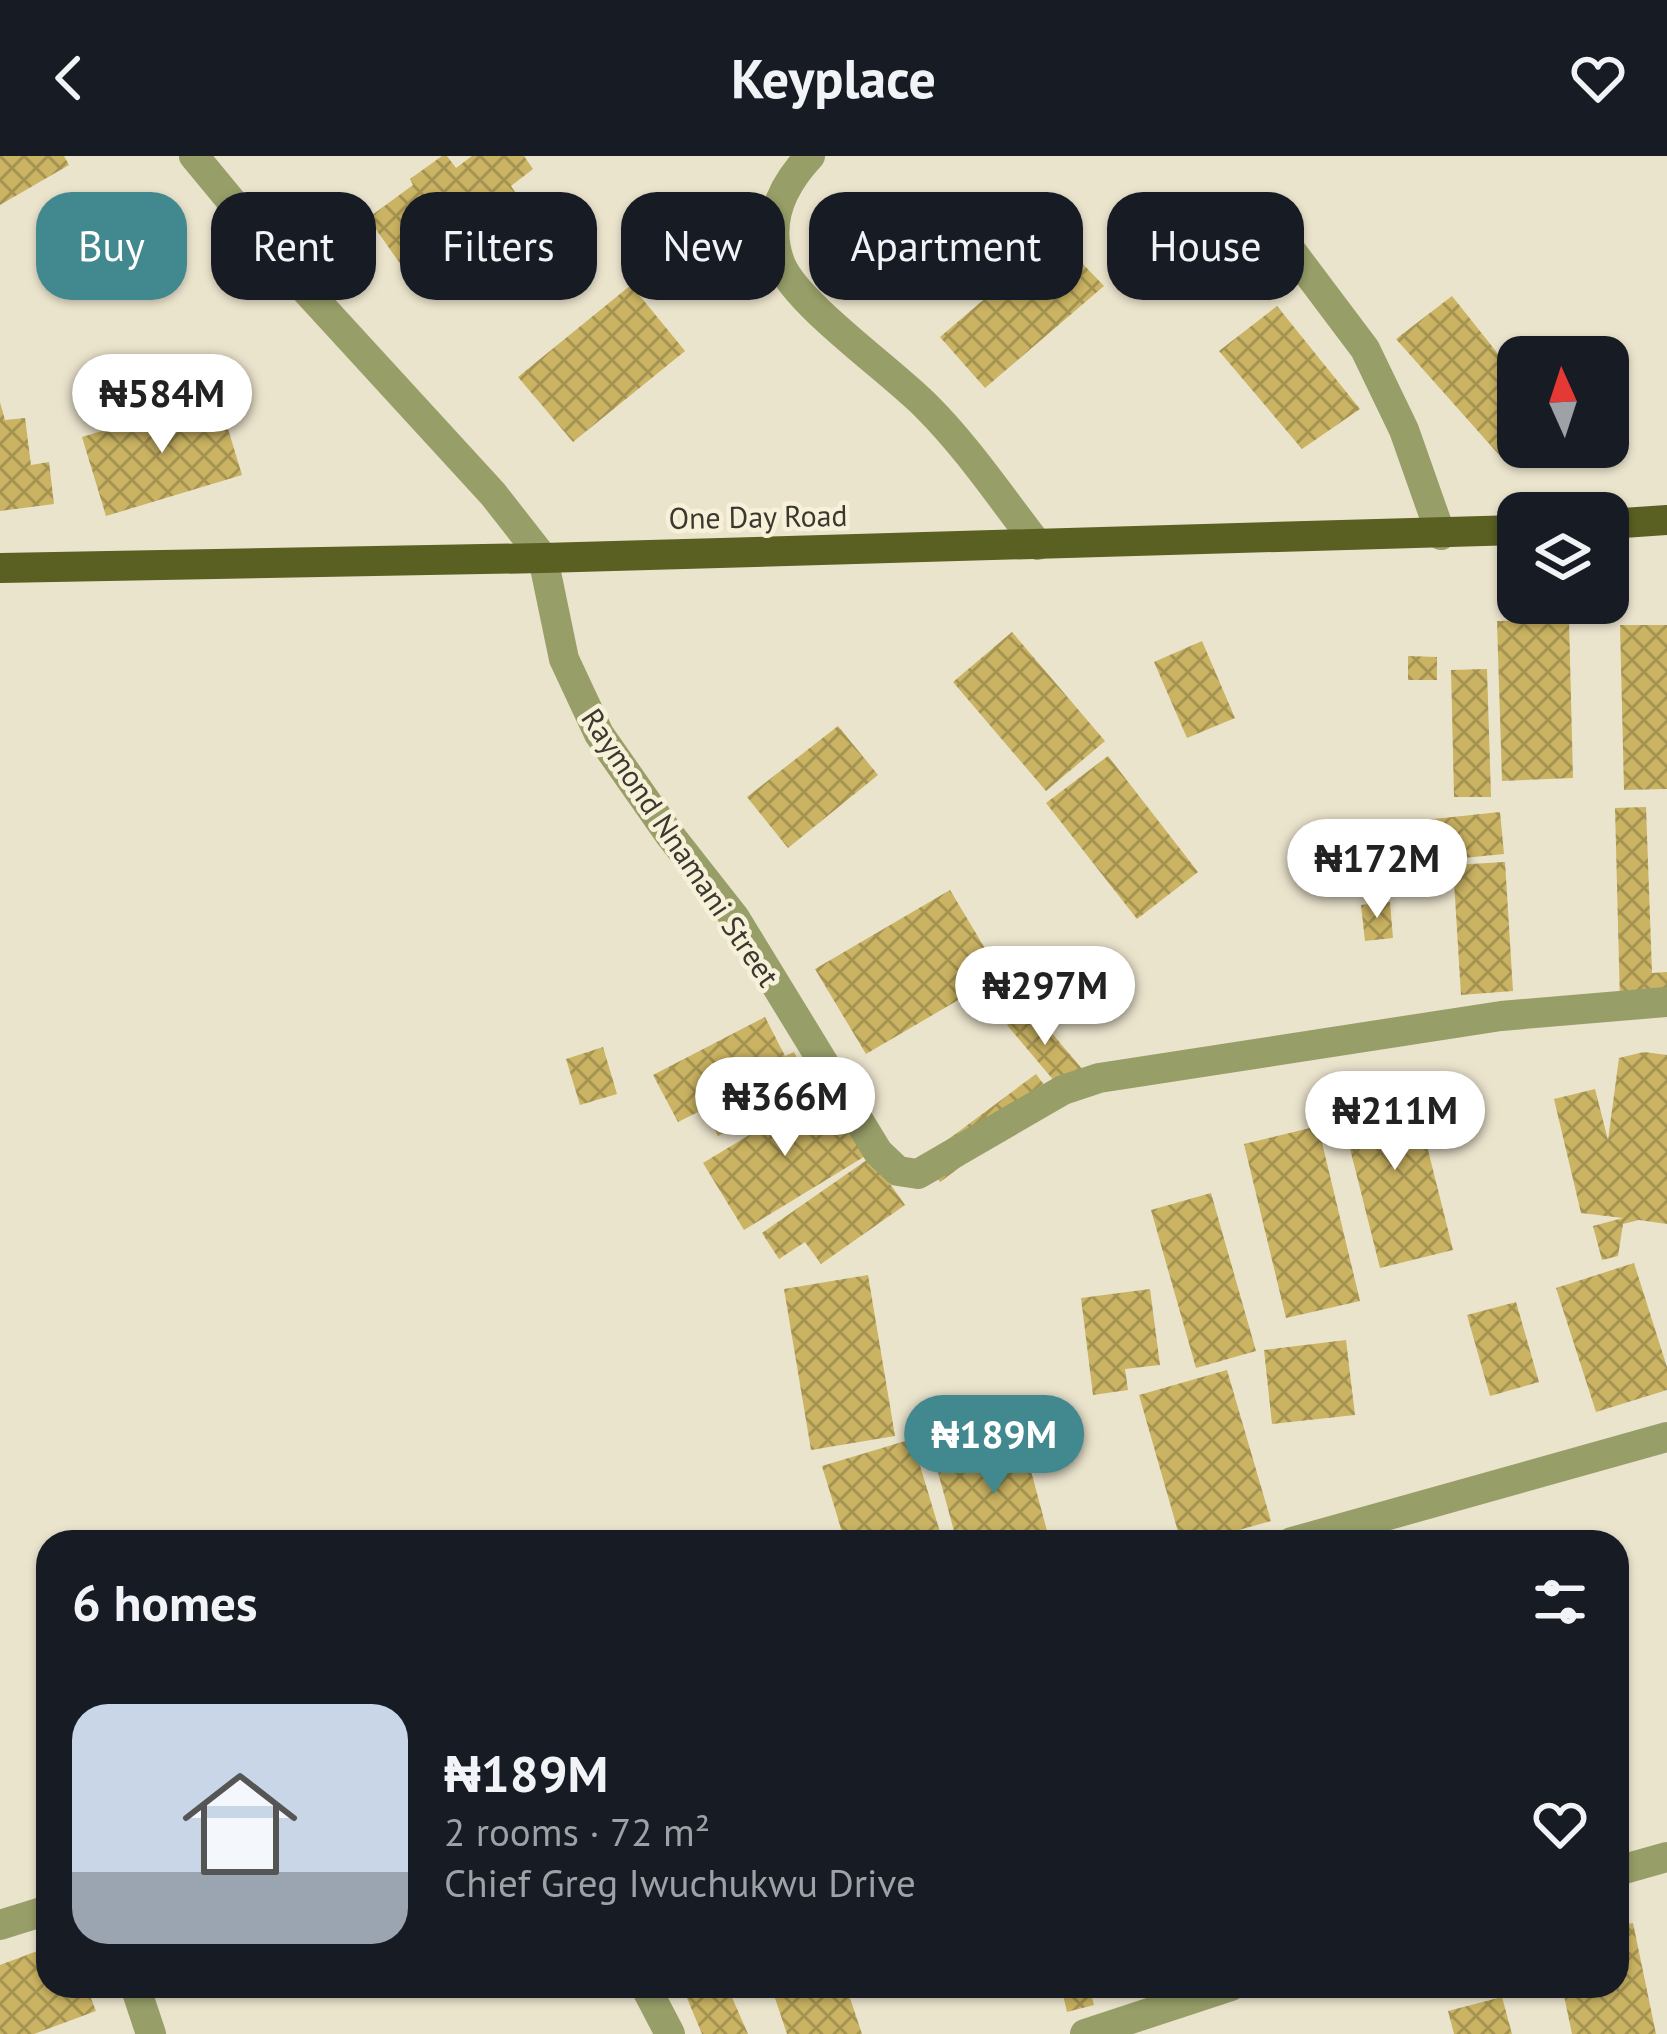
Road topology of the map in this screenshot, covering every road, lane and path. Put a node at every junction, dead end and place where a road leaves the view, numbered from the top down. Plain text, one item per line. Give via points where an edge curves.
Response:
1 (194, 156) edge
2 (810, 156) edge
3 (1304, 268) edge
4 (1667, 520) edge
5 (1629, 523) edge
6 (1497, 531) edge
7 (1442, 535) junction
8 (1038, 545) junction
9 (543, 557) junction
10 (0, 568) edge
11 (1667, 1002) edge
12 (1667, 1437) edge
13 (1335, 1530) edge
14 (1667, 1857) edge
15 (1629, 1868) edge
16 (36, 1914) edge
17 (0, 1925) edge
18 (139, 1998) edge
19 (651, 1998) edge
20 (1195, 1998) edge
21 (151, 2034) edge
22 (670, 2034) edge
23 (1085, 2034) edge

1 - 9 street
2 - 8 street via 773,213 782,268 929,408
3 - 7 street via 1364,349
4 - 5 main road
6 - 7 main road, One Day Road
7 - 8 main road, One Day Road
8 - 9 main road, One Day Road
9 - 10 main road, One Day Road
9 - 11 street, Raymond Nnamani Street via 564,659 599,734 735,918 878,1152 898,1171 918,1174 1063,1090 1100,1078 1501,1016
12 - 13 street
14 - 15 street
16 - 17 street
18 - 21 street
19 - 22 street
20 - 23 street

